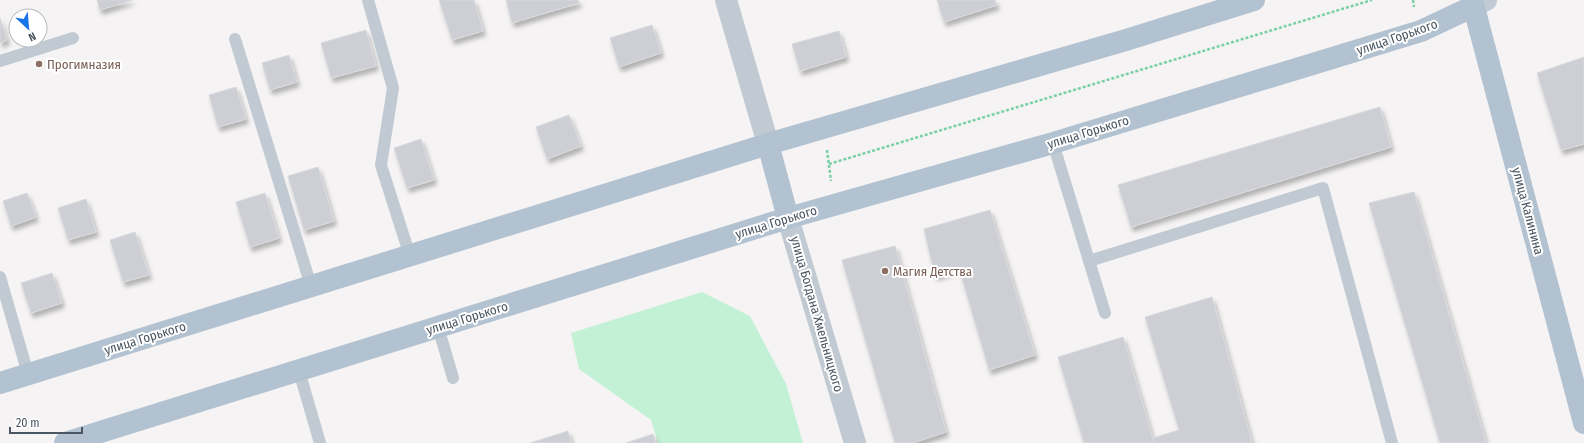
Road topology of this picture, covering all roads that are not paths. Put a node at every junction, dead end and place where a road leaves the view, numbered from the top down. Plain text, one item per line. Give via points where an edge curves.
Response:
1 (368, 0) edge
2 (726, 0) edge
3 (1254, 0) edge
4 (1477, 2) edge
5 (73, 38) dead end
6 (235, 39) dead end
7 (0, 61) edge
8 (1054, 143) junction
9 (768, 144) junction
10 (788, 218) junction
11 (410, 256) junction
12 (1089, 261) junction
13 (0, 277) edge
14 (311, 286) junction
15 (1104, 313) dead end
16 (438, 328) junction
17 (299, 371) junction
18 (28, 374) junction
19 (453, 378) dead end
20 (0, 383) edge
21 (1584, 423) edge
22 (65, 443) edge
23 (320, 443) edge
24 (855, 443) edge
25 (1392, 443) edge

1 - 11 lane via 393,88 381,165
2 - 9 street, улица Богдана Хмельницкого
3 - 9 main road, улица Горького
4 - 8 main road, улица Горького via 1422,31
4 - 21 main road, улица Калинина
5 - 7 lane
6 - 14 lane
8 - 10 main road, улица Горького
8 - 12 lane
9 - 10 main road, улица Богдана Хмельницкого
9 - 11 main road, улица Горького
10 - 16 main road, улица Горького
10 - 24 street, улица Богдана Хмельницкого
11 - 14 main road, улица Горького
12 - 15 lane
12 - 25 lane via 1323,188
13 - 18 lane
14 - 18 main road, улица Горького
16 - 17 main road, улица Горького
16 - 19 lane
17 - 22 main road, улица Горького
17 - 23 lane
18 - 20 main road, улица Горького

